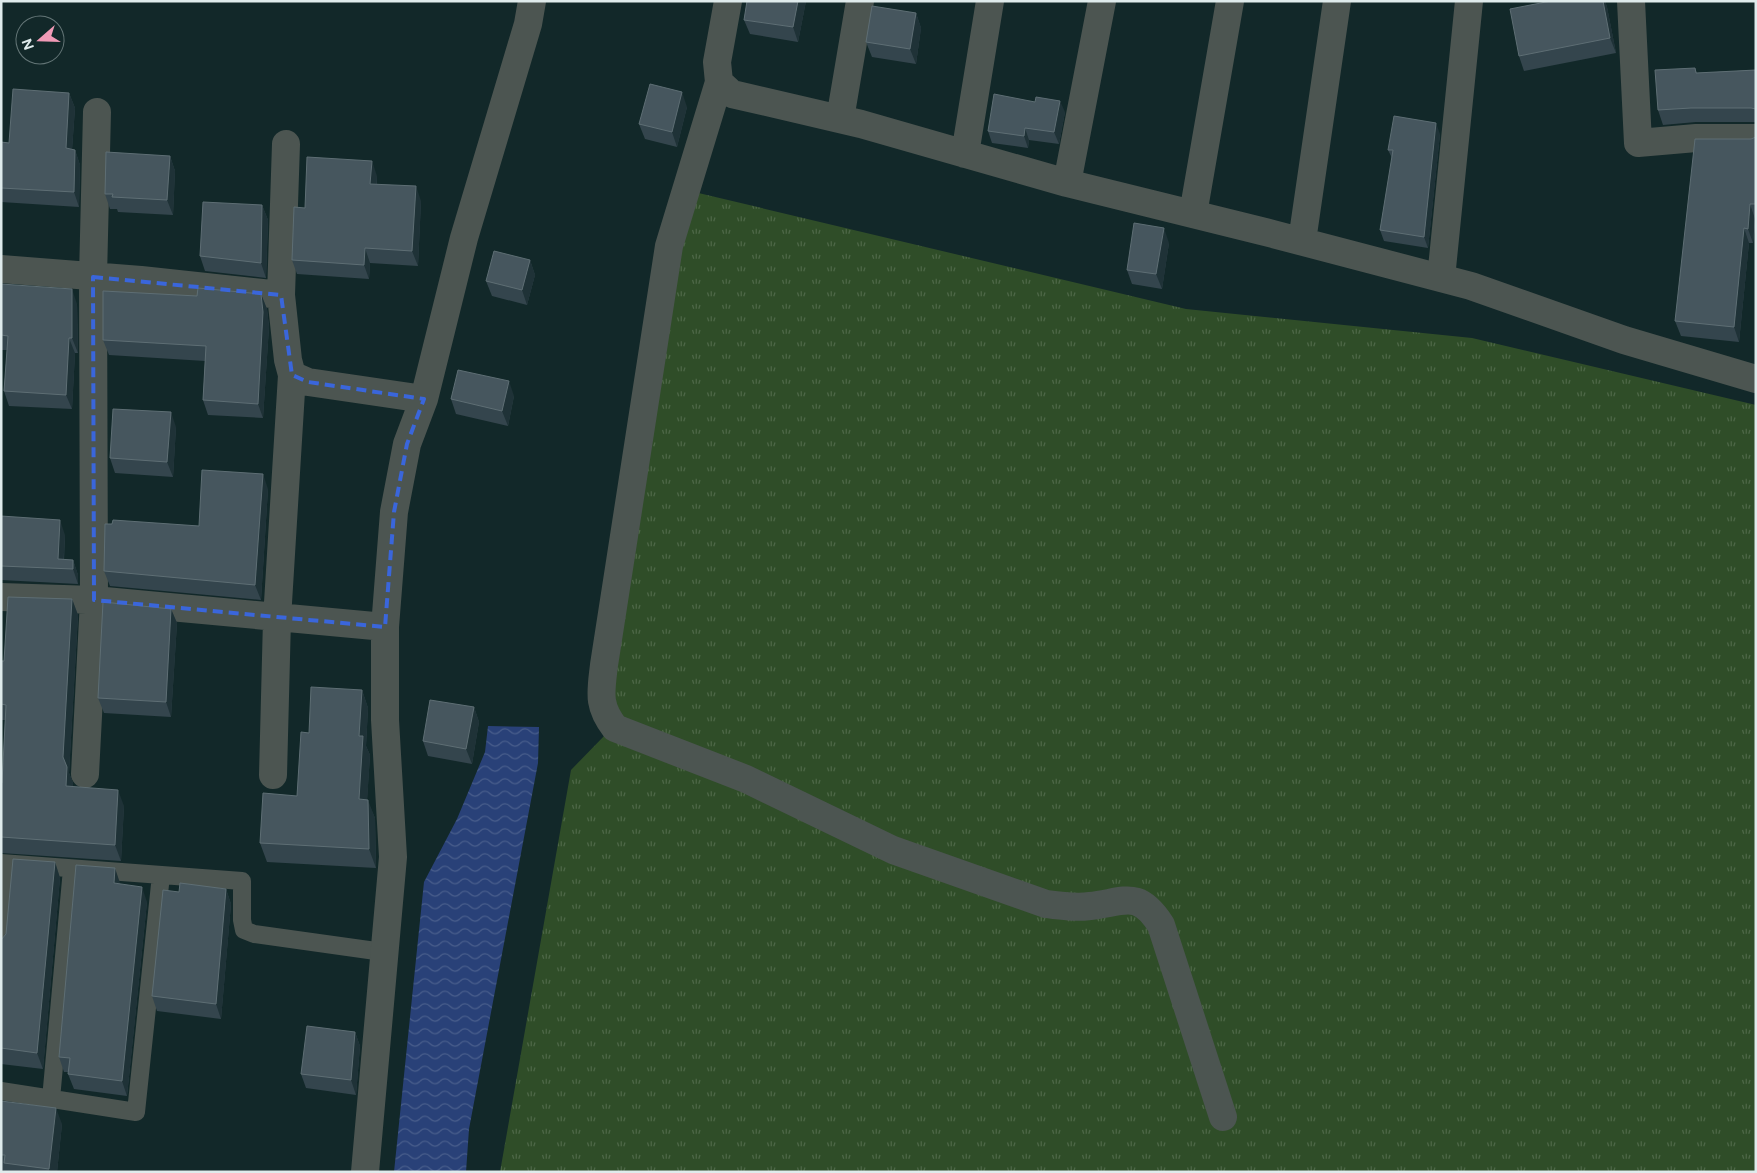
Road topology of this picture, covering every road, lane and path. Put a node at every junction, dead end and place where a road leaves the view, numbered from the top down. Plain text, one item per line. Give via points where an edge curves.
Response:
1 (532, 1) edge
2 (728, 1) edge
3 (860, 1) edge
4 (990, 1) edge
5 (1102, 1) edge
6 (1230, 1) edge
7 (1337, 1) edge
8 (1469, 1) edge
9 (1631, 1) edge
10 (719, 82) junction
11 (97, 112) dead end
12 (840, 120) junction
13 (1756, 138) edge
14 (286, 144) dead end
15 (965, 154) junction
16 (1067, 183) junction
17 (1193, 214) junction
18 (1302, 241) junction
19 (1, 269) edge
20 (93, 277) junction
21 (1441, 278) junction
22 (281, 295) junction
23 (292, 375) junction
24 (1756, 379) edge
25 (424, 399) junction
26 (1, 597) edge
27 (94, 600) junction
28 (276, 619) junction
29 (385, 627) junction
30 (85, 774) dead end
31 (273, 775) dead end
32 (5, 864) edge
33 (72, 869) junction
34 (161, 875) junction
35 (1, 949) edge
36 (383, 952) junction
37 (1, 1091) edge
38 (51, 1099) junction
39 (1223, 1117) dead end
40 (365, 1172) edge

1 - 25 street via 464,238
2 - 10 street via 717,62
3 - 12 street
4 - 15 street
5 - 16 street
6 - 17 street
7 - 18 street
8 - 21 street
9 - 13 street via 1638,143 1696,138
10 - 12 street via 732,94
10 - 39 street via 669,246 604,665 603,713 615,728 746,779 913,858 1046,904 1069,907 1134,900 1151,909 1161,925
11 - 20 street
12 - 15 street
14 - 22 street
15 - 16 street
16 - 17 street
17 - 18 street
18 - 21 street
19 - 20 street
20 - 22 street
20 - 27 street
21 - 24 street via 1624,340
22 - 23 street
23 - 25 street via 308,382
23 - 28 street
25 - 29 street via 407,444 394,512
26 - 27 street
27 - 28 street
27 - 30 street
28 - 29 street
28 - 31 street
29 - 36 street via 385,720 393,857
32 - 33 lane
32 - 35 lane
33 - 34 lane
33 - 38 lane
34 - 36 lane via 242,881 244,930 254,934
34 - 38 lane via 136,1112
36 - 40 street
37 - 38 lane

